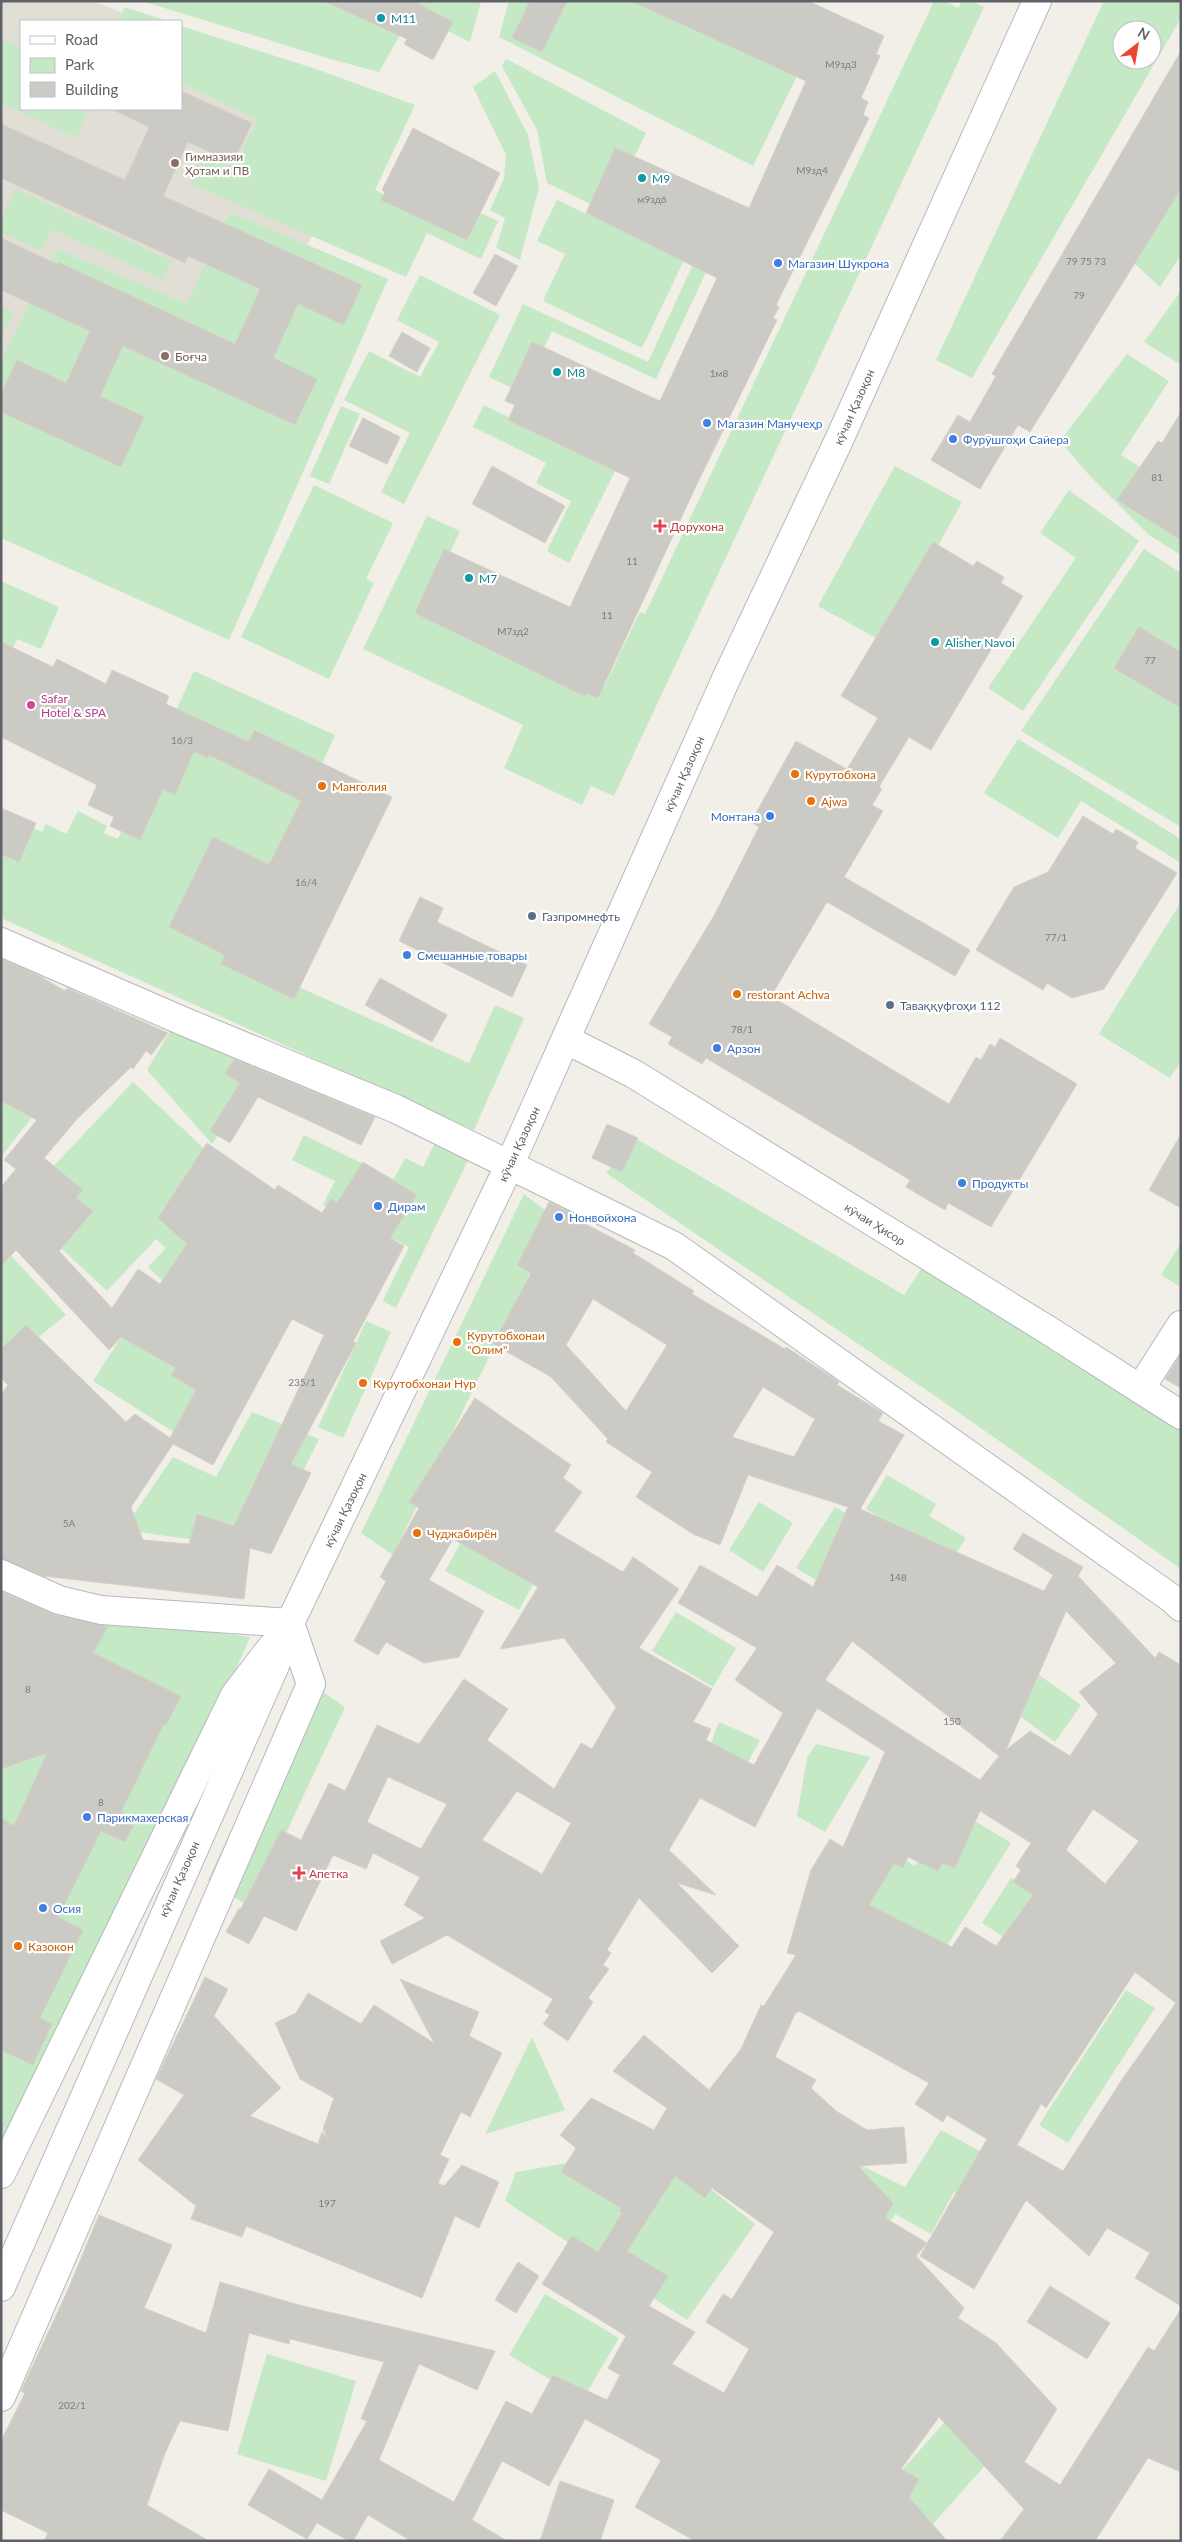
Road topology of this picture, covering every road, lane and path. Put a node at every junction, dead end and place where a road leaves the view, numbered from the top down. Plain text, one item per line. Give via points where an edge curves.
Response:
1 (1038, 1) edge
2 (1, 942) edge
3 (567, 1040) junction
4 (509, 1166) junction
5 (1181, 1325) edge
6 (1140, 1389) junction
7 (1181, 1414) edge
8 (1, 1574) edge
9 (1181, 1607) edge
10 (290, 1623) junction
11 (1, 2174) edge
12 (1, 2287) edge
13 (1, 2397) edge

1 - 3 street, кӯчаи Қазоқон via 839,440 726,679
2 - 4 street via 396,1109
3 - 4 street, кӯчаи Қазоқон
3 - 6 street, кӯчаи Ҳисор via 634,1074
4 - 9 street via 674,1246
4 - 10 street, кӯчаи Қазоқон
5 - 6 street
6 - 7 street, кӯчаи Ҳисор
8 - 10 street via 60,1600 101,1610
10 - 11 street via 235,1695
10 - 12 street, кӯчаи Қазоқон via 276,1663
10 - 13 street via 311,1684

